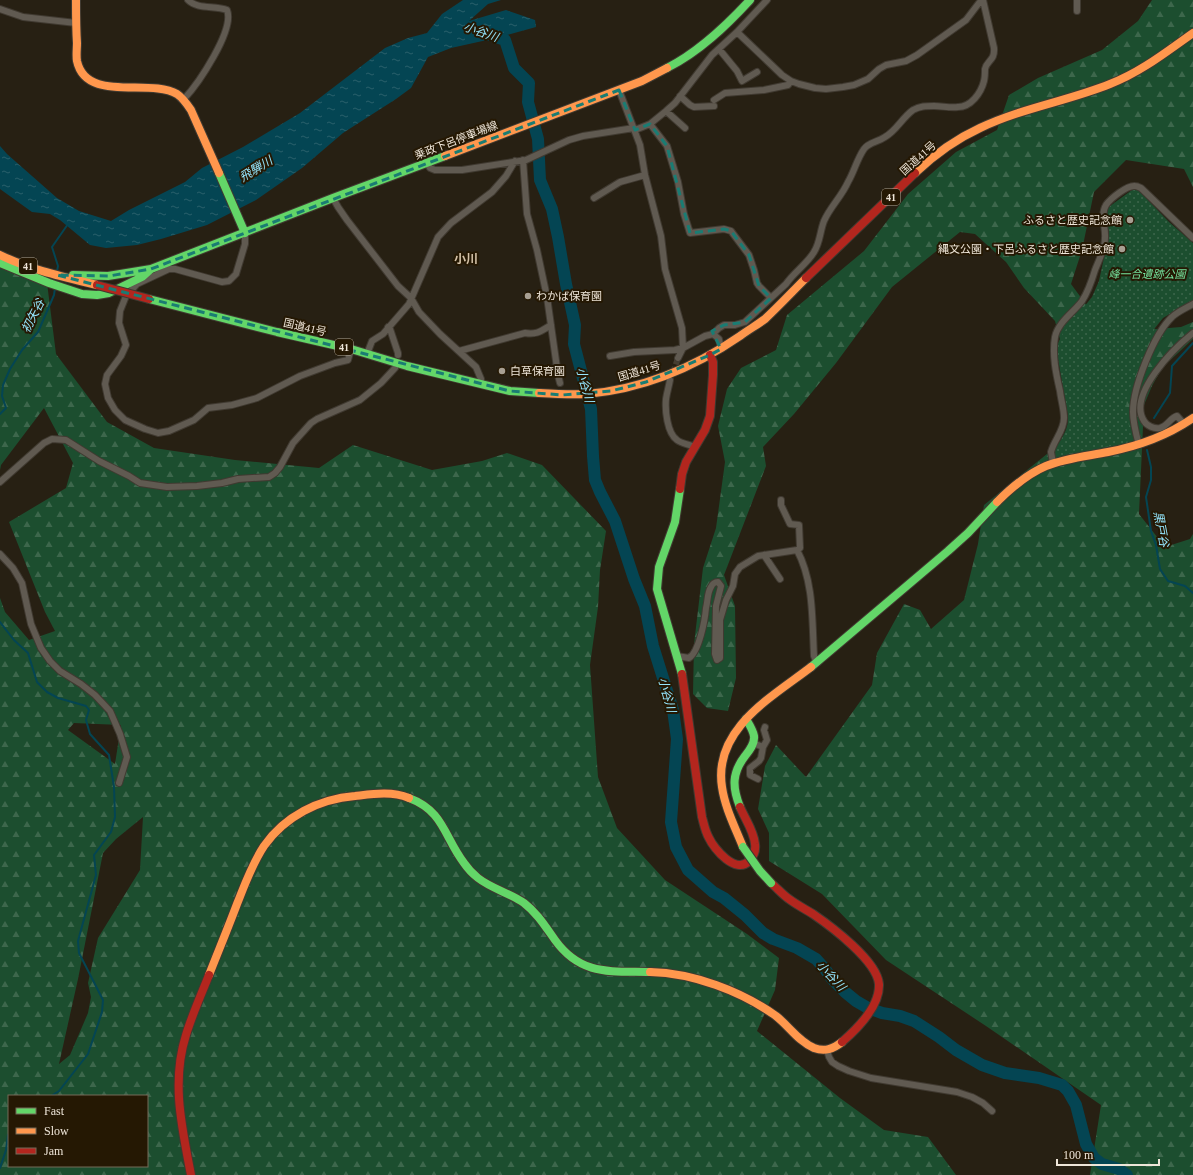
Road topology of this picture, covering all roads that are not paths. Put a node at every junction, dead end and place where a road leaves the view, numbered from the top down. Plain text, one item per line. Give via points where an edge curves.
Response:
1 (76, 0) edge
2 (188, 0) edge
3 (750, 0) edge
4 (767, 0) edge
5 (983, 0) edge
6 (1077, 0) edge
7 (0, 9) edge
8 (1077, 11) dead end
9 (76, 23) junction
10 (737, 32) junction
11 (1193, 33) edge
12 (719, 49) junction
13 (757, 72) dead end
14 (791, 81) junction
15 (619, 90) junction
16 (680, 96) junction
17 (184, 99) junction
18 (666, 111) junction
19 (650, 124) junction
20 (685, 128) dead end
21 (634, 129) junction
22 (525, 160) junction
23 (515, 161) junction
24 (426, 163) junction
25 (645, 175) junction
26 (333, 198) junction
27 (594, 198) dead end
28 (245, 233) junction
29 (1193, 238) edge
30 (0, 255) edge
31 (0, 263) edge
32 (151, 269) junction
33 (57, 275) junction
34 (411, 298) junction
35 (771, 298) junction
36 (1193, 304) edge
37 (551, 325) junction
38 (388, 327) junction
39 (1193, 333) edge
40 (713, 334) junction
41 (683, 348) junction
42 (351, 349) junction
43 (722, 349) junction
44 (459, 351) junction
45 (367, 354) junction
46 (398, 355) dead end
47 (610, 356) dead end
48 (710, 356) junction
49 (678, 358) tunnel mouth
50 (396, 368) dead end
51 (670, 380) tunnel mouth
52 (560, 383) dead end
53 (480, 384) junction
54 (1193, 418) edge
55 (1184, 424) junction
56 (1139, 445) junction
57 (695, 447) junction
58 (1054, 463) junction
59 (0, 482) edge
60 (781, 500) dead end
61 (797, 550) junction
62 (0, 554) edge
63 (764, 555) junction
64 (780, 579) dead end
65 (677, 656) junction
66 (817, 663) junction
67 (746, 719) junction
68 (765, 727) dead end
69 (753, 743) junction
70 (763, 747) junction
71 (758, 779) dead end
72 (119, 783) dead end
73 (828, 1050) junction
74 (992, 1111) dead end
75 (191, 1175) edge

1 - 9 main road
2 - 17 street via 193,4 227,10 229,14 223,39 194,88
3 - 15 main road, 乗政下呂停車場線 via 714,36 690,54 656,74
4 - 10 street
5 - 14 street via 966,20 917,55 886,65 868,79 854,85 826,89
5 - 35 street via 994,55 986,65 984,82 977,96 964,106 920,107 890,134 864,148 848,182 824,221 813,254
6 - 8 street
7 - 9 street via 23,17
9 - 17 main road via 77,61 80,71 87,79 105,86 170,90
10 - 12 street
10 - 14 street
11 - 43 main road, 国道41号 / 41 via 1128,76 1098,89 1004,117 966,134 946,147 926,163 764,319
12 - 13 street via 742,81
12 - 16 street
14 - 16 street via 788,85 764,90 725,93 714,103 694,107
15 - 21 street
15 - 24 main road, 乗政下呂停車場線
16 - 18 street
17 - 28 main road
18 - 19 street
18 - 20 street
19 - 21 street
19 - 35 street via 667,146 690,233 724,229 730,231 749,255 757,283
21 - 22 street via 583,136
21 - 25 street via 640,145
22 - 23 street
22 - 37 street via 527,214 545,283
23 - 24 street via 462,170 435,170
23 - 34 street via 492,192 451,223 438,237
24 - 26 main road, 乗政下呂停車場線
25 - 27 street via 620,182
25 - 41 street via 661,236 665,269 682,328
26 - 28 main road, 乗政下呂停車場線
26 - 34 street via 369,251
28 - 32 main road, 乗政下呂停車場線
28 - 42 street via 245,244 236,274 229,281 222,282 169,269 137,284 126,296 120,311 119,323 126,345 104,384 115,410 126,420 145,429 158,433 169,431 194,420 208,408 257,398 300,376 348,360
29 - 58 street via 1136,186 1126,188 1106,206 1103,218 1106,239 1095,271 1082,301 1060,326 1056,335 1055,365 1064,420 1050,454
30 - 33 main road, 国道41号 / 41
31 - 32 main road via 82,294 97,295 122,287 142,277
32 - 33 main road via 94,277 61,273
33 - 42 main road, 国道41号 / 41, bridge
34 - 38 street via 409,304
34 - 44 street via 433,327
35 - 40 street via 745,322 724,325
36 - 56 street via 1172,317 1157,336 1142,371 1133,411
37 - 44 street via 537,333 525,333
37 - 52 street
38 - 45 street via 372,341
38 - 46 street
39 - 55 street via 1180,343 1154,375 1144,391 1140,405 1141,417 1145,424 1159,428 1177,416
40 - 41 street
40 - 43 street via 719,339
41 - 47 street
41 - 49 street
42 - 45 main road, 国道41号 / 41
43 - 48 main road, 国道41号 / 41
44 - 53 street via 476,367 481,379
45 - 53 main road, 国道41号 / 41
48 - 53 main road, 国道41号 / 41 via 646,382 587,394 510,391
48 - 57 main road via 713,362 711,412 708,424
50 - 59 street via 360,400 312,423 293,443 280,467 270,477 197,486 168,487 140,483 99,462 66,440 52,439 44,443
51 - 57 street via 666,399 670,429 678,441
54 - 55 main road
55 - 56 main road
56 - 58 main road
57 - 65 main road via 682,474 675,522 657,577 657,589
58 - 66 main road via 1034,472 1010,490 958,542
60 - 61 street via 790,524 799,525 800,548
61 - 63 street
61 - 66 street via 810,592 814,656
62 - 72 street via 14,568 22,583 31,624 41,648 50,661 95,695 110,711 127,757
63 - 64 street
63 - 65 street via 740,567 735,574 720,620 720,658 717,660 715,654 716,606 721,586 718,582 711,586 708,594 696,650 689,658
65 - 69 main road via 706,831 711,842 727,860 743,866 748,864 755,853 756,844 736,795 734,783 740,765
66 - 67 main road
67 - 69 main road via 754,736
67 - 73 main road, bridge via 726,746 720,770 722,792 743,847 760,871 790,900 843,936 868,962 879,986 876,1001 869,1013 848,1037
68 - 70 street via 767,740
69 - 70 street
70 - 71 street via 761,758 750,768 750,775
73 - 74 street via 832,1062 849,1071 871,1078 957,1092 972,1097
73 - 75 main road via 814,1048 804,1042 778,1017 762,1008 694,978 653,972 601,970 579,964 562,949 528,905 488,885 470,870 440,820 423,804 399,794 349,796 310,807 289,820 266,843 249,874 182,1046 178,1075 179,1099

